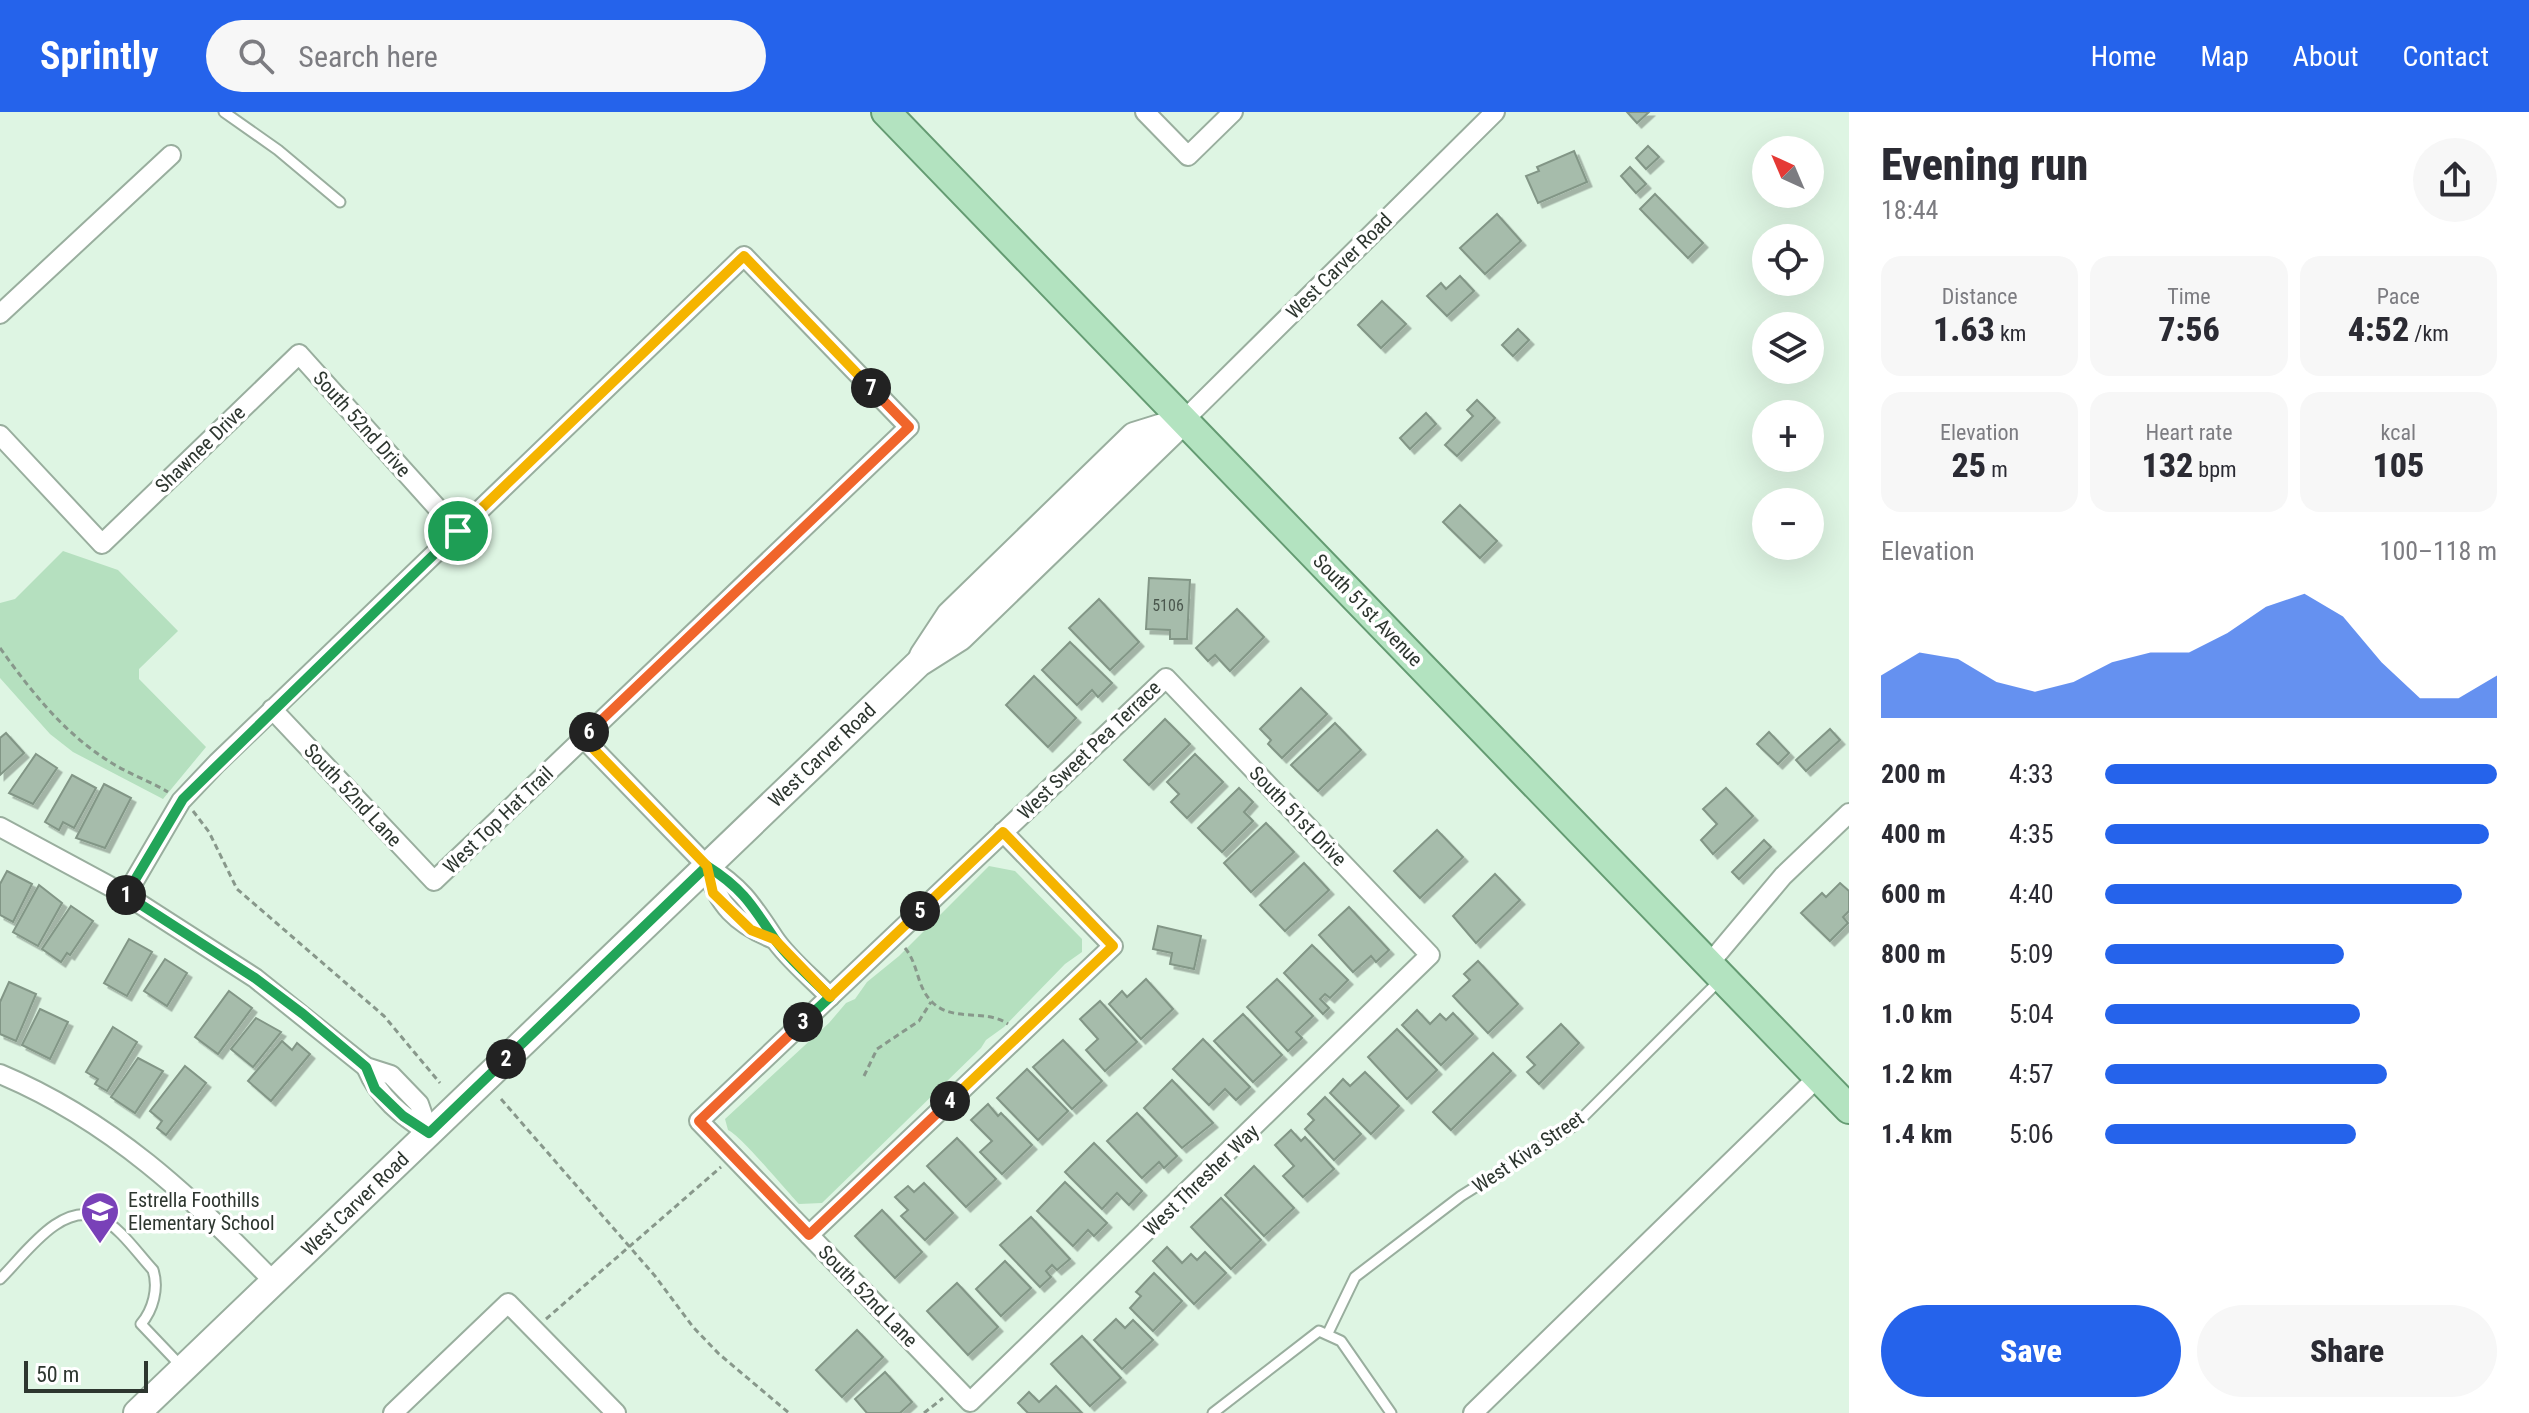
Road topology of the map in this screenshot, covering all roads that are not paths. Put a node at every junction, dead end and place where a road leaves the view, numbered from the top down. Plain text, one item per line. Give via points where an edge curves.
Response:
1 (224, 112) edge
2 (886, 112) edge
3 (1145, 112) edge
4 (1233, 112) edge
5 (1495, 112) edge
6 (171, 155) dead end
7 (340, 202) dead end
8 (0, 314) edge
9 (299, 354) joint
10 (1184, 420) junction
11 (0, 435) edge
12 (458, 531) junction
13 (1166, 678) joint
14 (272, 709) junction
15 (583, 738) junction
16 (1849, 813) edge
17 (0, 827) edge
18 (1003, 832) junction
19 (707, 866) junction
20 (434, 881) joint
21 (126, 895) junction
22 (1430, 955) joint
23 (1716, 971) junction
24 (830, 997) junction
25 (0, 1074) edge
26 (1818, 1077) junction
27 (1849, 1109) edge
28 (699, 1121) joint
29 (429, 1133) junction
30 (809, 1235) junction
31 (0, 1279) edge
32 (274, 1282) junction
33 (1328, 1333) junction
34 (183, 1369) junction
35 (970, 1402) joint
36 (137, 1413) edge
37 (393, 1413) edge
38 (616, 1413) edge
39 (1213, 1413) edge
40 (1391, 1413) edge
41 (1473, 1413) edge

1 - 7 lane
2 - 10 main road, South 51st Avenue
3 - 4 street via 1188,156
5 - 10 street, West Carver Road
6 - 8 street
9 - 11 street, Shawnee Drive via 102,544
9 - 12 street, South 52nd Drive
10 - 19 street, West Carver Road via 960,637 919,663
10 - 23 main road, South 51st Avenue
12 - 14 street
12 - 15 street, West Top Hat Trail via 744,256 909,427
13 - 18 street, West Sweet Pea Terrace
13 - 22 street, South 51st Drive
14 - 20 street, South 52nd Lane
14 - 21 street via 181,801
15 - 19 street
15 - 20 street, West Top Hat Trail
16 - 23 street, West Kiva Street via 1783,876
17 - 21 street
18 - 24 street, West Sweet Pea Terrace
18 - 30 street via 1113,946
19 - 24 street via 730,880 762,916 774,939
19 - 29 street, West Carver Road
21 - 29 street via 255,978 366,1067 375,1089
22 - 35 street, West Thresher Way
23 - 26 main road, South 51st Avenue
23 - 33 lane, West Kiva Street via 1575,1125 1461,1196 1355,1277
24 - 28 street, West Sweet Pea Terrace
25 - 32 street via 53,1098 123,1141 214,1219
26 - 27 main road, South 51st Avenue
26 - 41 street
28 - 30 street, South 52nd Lane
29 - 32 street, West Carver Road
30 - 35 street, South 52nd Lane
31 - 34 lane via 61,1221 78,1214 100,1218 153,1270 154,1295 141,1324
32 - 34 street, West Carver Road
33 - 39 lane via 1310,1335
33 - 40 lane via 1341,1341
34 - 36 street, West Carver Road
37 - 38 street via 508,1303

